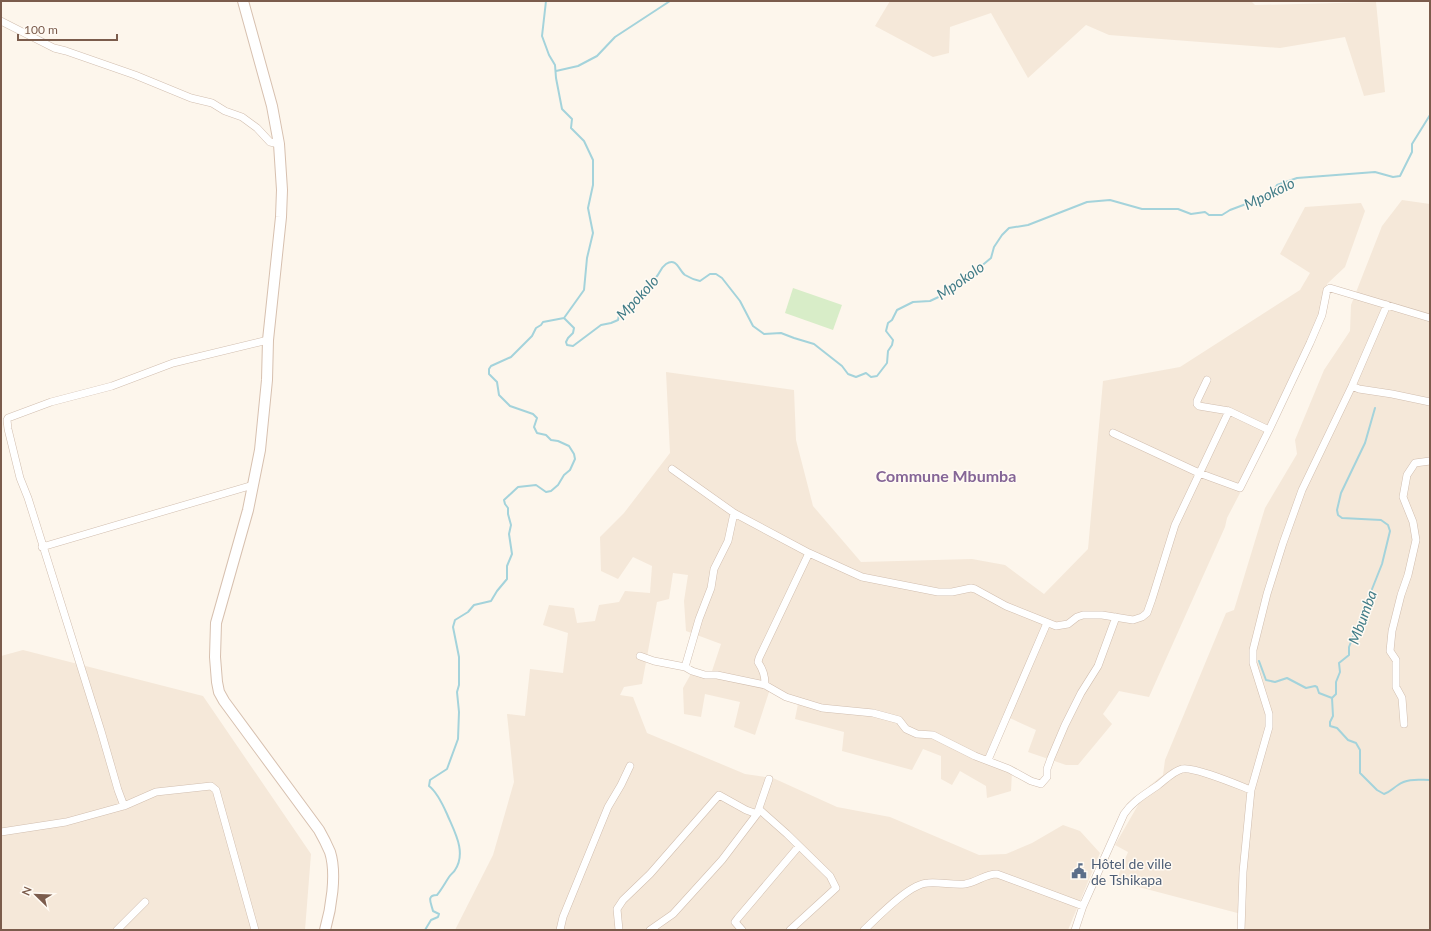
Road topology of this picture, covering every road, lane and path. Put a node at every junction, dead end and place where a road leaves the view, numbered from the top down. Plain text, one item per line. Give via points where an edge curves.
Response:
1 (243, 1) edge
2 (1, 21) edge
3 (279, 144) junction
4 (1387, 304) junction
5 (1430, 315) edge
6 (268, 340) junction
7 (1207, 380) dead end
8 (1352, 386) junction
9 (1430, 402) edge
10 (1229, 411) junction
11 (1269, 430) junction
12 (1113, 433) dead end
13 (1430, 461) edge
14 (672, 469) dead end
15 (1199, 473) junction
16 (253, 485) junction
17 (734, 513) junction
18 (42, 547) junction
19 (809, 553) junction
20 (1116, 617) junction
21 (1047, 623) junction
22 (640, 656) dead end
23 (685, 667) junction
24 (764, 685) junction
25 (1404, 724) dead end
26 (988, 760) junction
27 (630, 766) dead end
28 (769, 779) dead end
29 (1252, 790) junction
30 (124, 806) junction
31 (758, 812) junction
32 (1, 832) edge
33 (798, 846) junction
34 (145, 902) dead end
35 (1083, 906) junction
36 (117, 930) edge
37 (255, 930) edge
38 (326, 930) edge
39 (560, 930) edge
40 (619, 930) edge
41 (650, 930) edge
42 (742, 930) edge
43 (790, 930) edge
44 (864, 930) edge
45 (1075, 930) edge
46 (1240, 930) edge

1 - 3 main road via 272,106
2 - 3 street via 54,48 135,74 191,98 212,103 242,117 270,142
3 - 6 main road via 281,211
4 - 5 street
4 - 8 street
4 - 11 street via 1333,288 1327,290 1322,315
6 - 16 main road via 260,450
6 - 18 street via 173,363 112,386 51,402 8,418 6,423 20,478
7 - 10 street via 1197,404
8 - 9 street
8 - 29 street via 1302,490 1282,544 1257,633 1253,663 1269,714 1269,727
10 - 11 street
10 - 15 street
11 - 15 street via 1240,488
12 - 15 street
13 - 25 street via 1415,462 1407,475 1403,497 1413,522 1416,540 1392,631 1390,651 1396,660 1396,686 1402,698
14 - 17 street
15 - 20 street via 1175,525 1146,613 1133,620
16 - 18 street
16 - 38 main road via 216,623 217,682 224,701 319,830 330,853 333,880
17 - 19 street
17 - 23 street via 728,540 714,569 711,588
18 - 30 street
19 - 21 street via 862,576 918,589 952,592 975,589 1006,606
19 - 24 street via 759,658
20 - 21 street via 1083,616 1068,624 1056,626
20 - 26 street via 1098,666 1065,725 1045,780 1041,784 1031,781
21 - 26 street
22 - 23 street
23 - 24 street via 705,675 723,676
24 - 26 street via 801,703 899,720 906,729 917,734 933,735
27 - 39 street via 608,807
28 - 31 street
29 - 35 street via 1195,770 1178,770 1137,800 1124,814
29 - 46 street
30 - 32 street via 66,822
30 - 37 street via 156,792 213,787 216,790
31 - 33 street
31 - 40 street via 746,810 719,795 624,900 617,910
31 - 41 street via 703,883 673,914
33 - 42 street via 735,922
33 - 43 street via 830,876 836,888
34 - 36 street
35 - 44 street via 997,874 989,874 964,884 921,884 896,900
35 - 45 street

